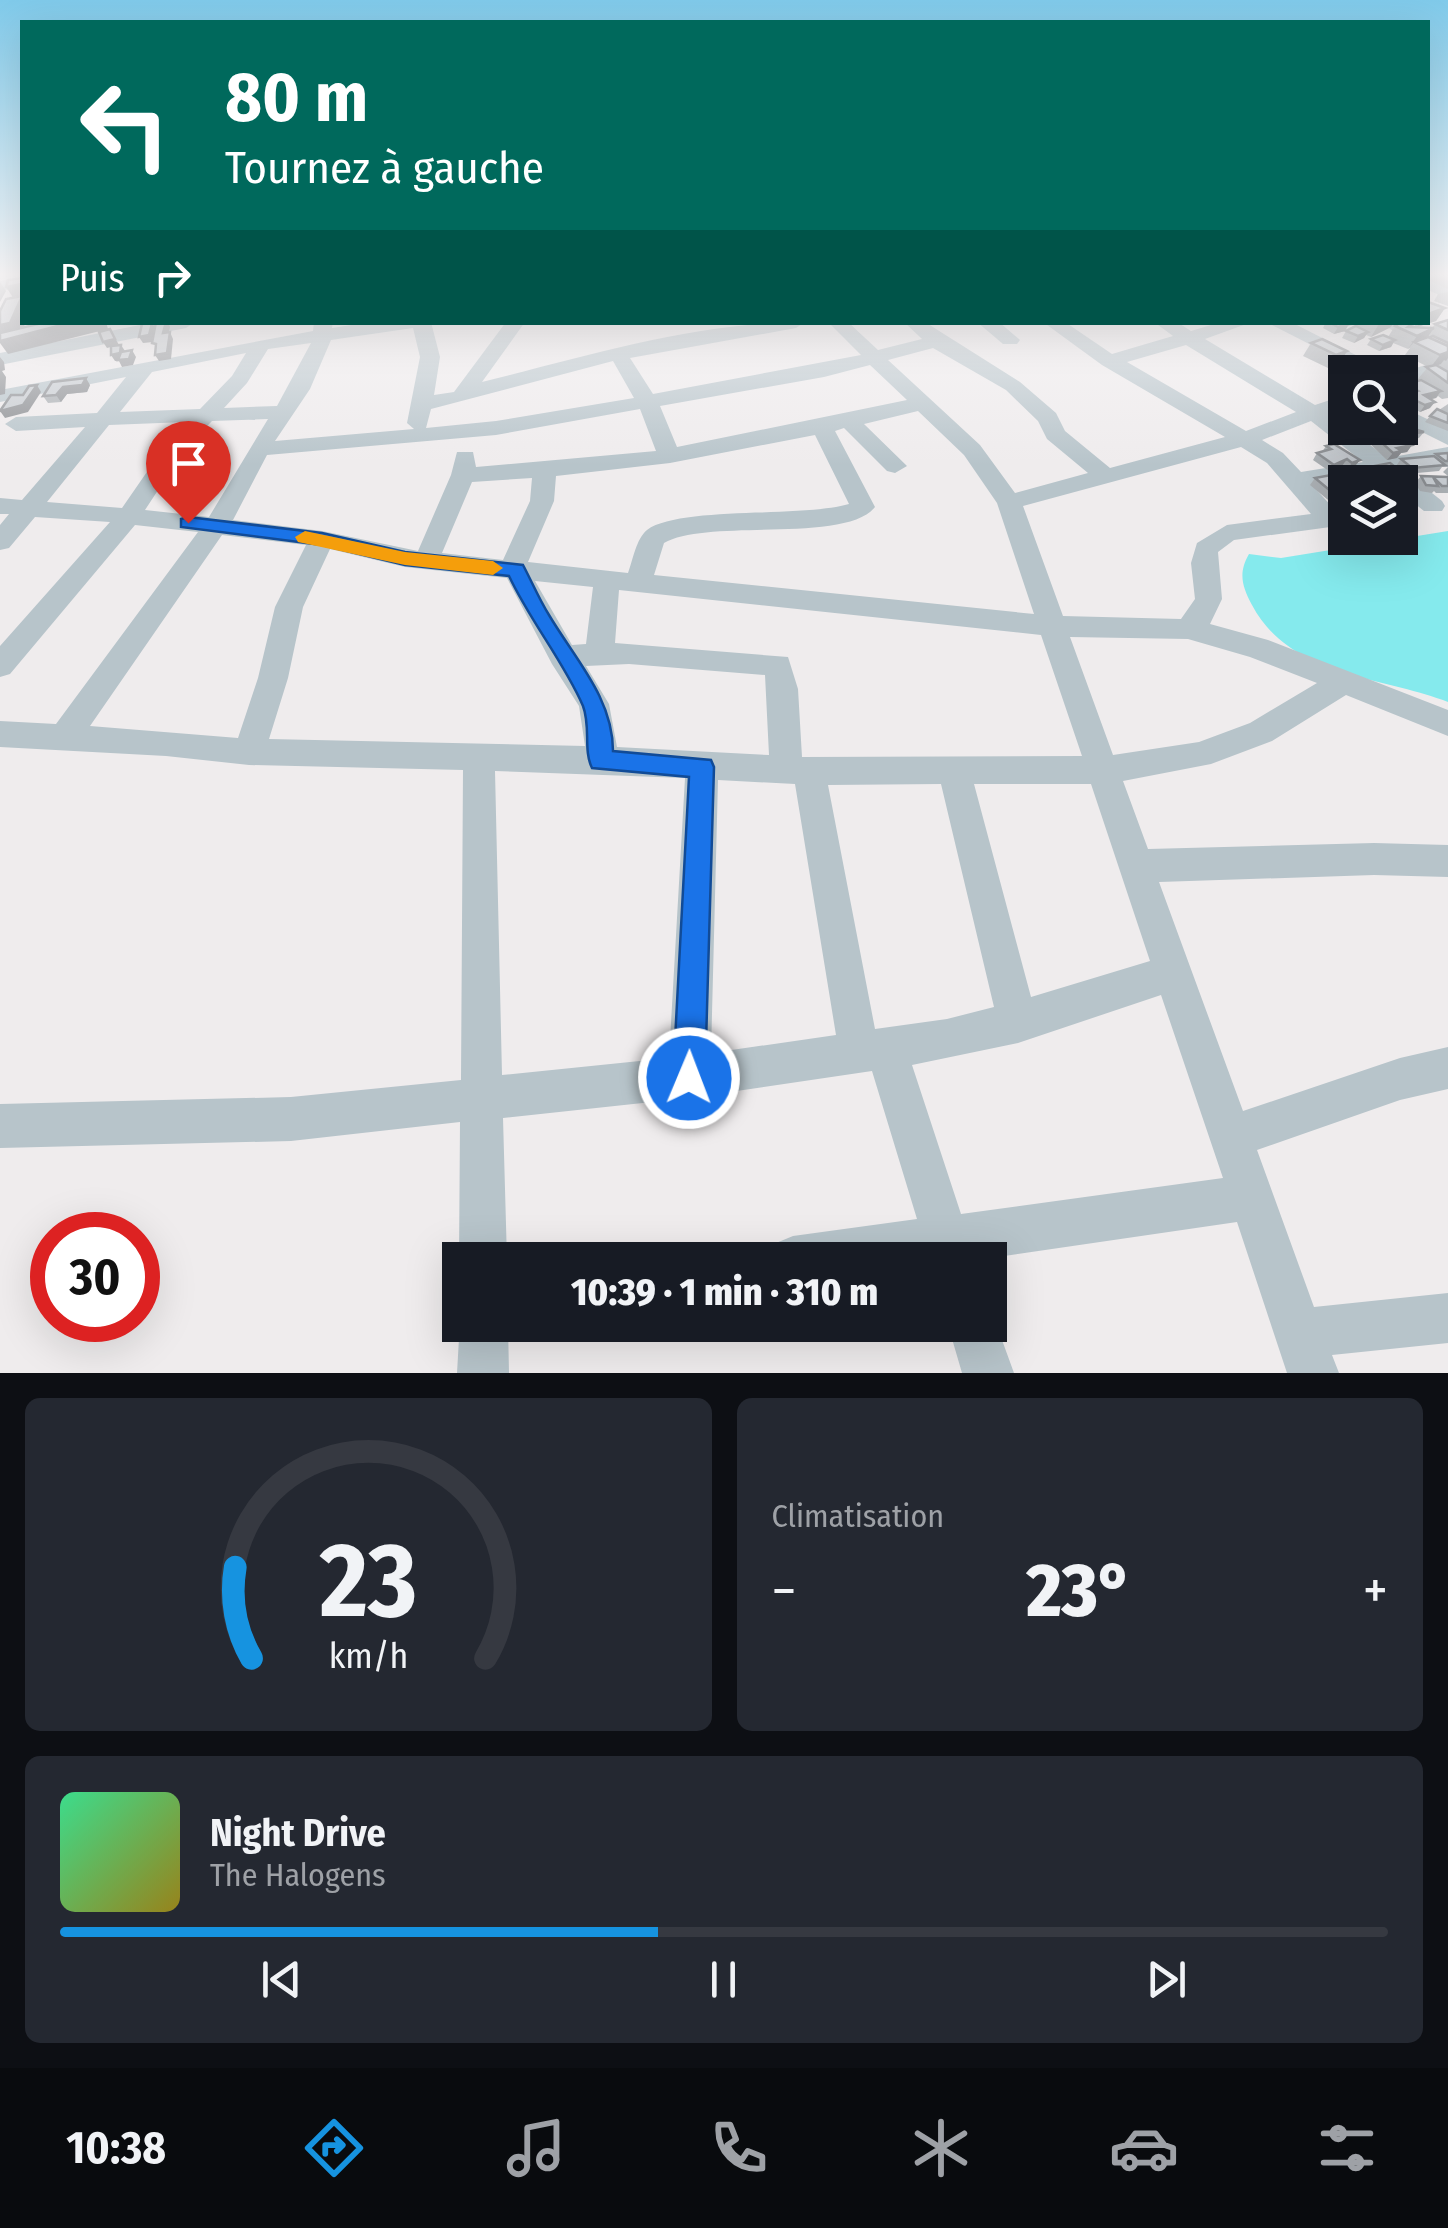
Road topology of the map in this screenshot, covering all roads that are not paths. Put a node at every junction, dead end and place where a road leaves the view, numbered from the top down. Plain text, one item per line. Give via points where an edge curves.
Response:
1 (108, 337) edge
2 (290, 337) edge
3 (321, 337) edge
4 (423, 337) edge
5 (504, 337) edge
6 (625, 337) edge
7 (854, 337) edge
8 (931, 337) edge
9 (1006, 337) edge
10 (1073, 337) edge
11 (1189, 337) edge
12 (1306, 337) edge
13 (1418, 337) edge
14 (1186, 338) junction
15 (1010, 340) dead end
16 (936, 341) junction
17 (741, 342) edge
18 (261, 344) junction
19 (1448, 350) edge
20 (627, 352) junction
21 (1344, 355) edge
22 (0, 358) edge
23 (878, 358) junction
24 (1109, 362) junction
25 (1448, 364) edge
26 (146, 366) junction
27 (1418, 374) edge
28 (1418, 379) edge
29 (770, 381) junction
30 (50, 386) junction
31 (1448, 388) edge
32 (465, 394) junction
33 (0, 396) edge
34 (923, 402) junction
35 (648, 403) junction
36 (421, 404) junction
37 (1328, 409) edge
38 (284, 412) junction
39 (1314, 414) junction
40 (201, 416) junction
41 (104, 419) junction
42 (848, 421) junction
43 (1418, 422) edge
44 (822, 427) junction
45 (468, 431) junction
46 (8, 432) edge
47 (416, 436) junction
48 (1448, 438) edge
49 (1245, 439) junction
50 (258, 449) junction
51 (670, 454) junction
52 (1448, 454) edge
53 (1378, 464) junction
54 (895, 466) dead end
55 (545, 470) junction
56 (1103, 474) junction
57 (463, 475) junction
58 (1298, 480) junction
59 (1009, 502) junction
60 (1440, 505) edge
61 (0, 506) edge
62 (30, 507) junction
63 (1328, 509) edge
64 (129, 516) junction
65 (1328, 519) edge
66 (217, 527) junction
67 (322, 539) junction
68 (0, 542) edge
69 (426, 561) junction
70 (514, 570) junction
71 (607, 580) junction
72 (638, 582) junction
73 (1051, 626) junction
74 (1188, 630) junction
75 (600, 654) junction
76 (562, 656) junction
77 (0, 666) edge
78 (1345, 681) junction
79 (1444, 728) edge
80 (0, 734) edge
81 (65, 736) junction
82 (248, 752) junction
83 (479, 759) junction
84 (600, 760) junction
85 (702, 767) junction
86 (798, 770) junction
87 (1106, 770) junction
88 (954, 772) junction
89 (1448, 862) edge
90 (1135, 866) junction
91 (1170, 973) junction
92 (1018, 1023) junction
93 (872, 1050) junction
94 (1448, 1068) edge
95 (689, 1078) junction
96 (482, 1102) junction
97 (0, 1126) edge
98 (1230, 1137) junction
99 (1254, 1196) junction
100 (482, 1242) edge
101 (947, 1242) edge
102 (995, 1242) edge
103 (1448, 1319) edge
104 (483, 1342) edge
105 (978, 1342) edge
106 (1306, 1353) edge
107 (483, 1373) edge
108 (988, 1373) edge

1 - 22 street
2 - 18 street
3 - 38 street
4 - 36 street via 430,357
5 - 32 street
6 - 20 street
7 - 23 street
8 - 16 street
9 - 15 street
10 - 24 street
11 - 14 street
12 - 21 street
13 - 19 street
14 - 24 street
14 - 39 street
16 - 23 street
16 - 56 street via 1013,386
17 - 20 street
17 - 29 street
18 - 26 street
18 - 40 street via 240,379
20 - 32 street
20 - 35 street
23 - 29 street
23 - 34 street
24 - 49 street
25 - 27 street
26 - 30 street
26 - 41 street
28 - 31 street
29 - 35 street
30 - 33 street
30 - 46 street
32 - 36 street
34 - 42 street
34 - 59 street via 972,450
35 - 45 street
35 - 51 street
36 - 47 street
37 - 39 street
38 - 40 street
38 - 50 street
39 - 49 street
39 - 53 street
40 - 41 street
40 - 64 street
41 - 46 street
41 - 62 street
42 - 44 street
42 - 54 street
43 - 48 street
44 - 51 street
44 - 72 street via 863,507 756,524 674,526 653,538
45 - 47 street
45 - 57 street
47 - 50 street
49 - 56 street
49 - 58 street
50 - 66 street
51 - 55 street
52 - 53 street
53 - 58 street
53 - 60 street
55 - 57 street
55 - 70 street via 542,501
56 - 59 street
57 - 69 street
58 - 63 street
59 - 73 street
61 - 62 street
62 - 64 street
62 - 68 street
64 - 66 street
64 - 77 street
65 - 74 street via 1228,533 1206,548 1202,567 1210,597 1206,614
66 - 67 street
66 - 81 street
67 - 69 street
67 - 82 street via 289,607
69 - 70 street
70 - 71 street
70 - 76 street
71 - 72 street
71 - 75 street
72 - 73 street
73 - 74 street
73 - 87 street
74 - 78 street
75 - 76 street
75 - 86 street via 778,665
76 - 84 street via 594,704
78 - 79 street
78 - 87 street via 1261,732 1200,755
80 - 81 street
81 - 82 street
82 - 83 street
83 - 84 street
83 - 96 street
84 - 85 street
85 - 86 street
85 - 95 street
86 - 88 street
86 - 93 street
87 - 88 street
87 - 90 street
88 - 92 street
89 - 90 street
90 - 91 street
91 - 92 street
91 - 98 street
92 - 93 street
93 - 95 street
93 - 101 street
94 - 98 street
95 - 96 street
96 - 97 street via 291,1119
96 - 100 street
98 - 99 street
99 - 102 street
99 - 106 street
103 - 106 street
104 - 107 street
105 - 108 street

